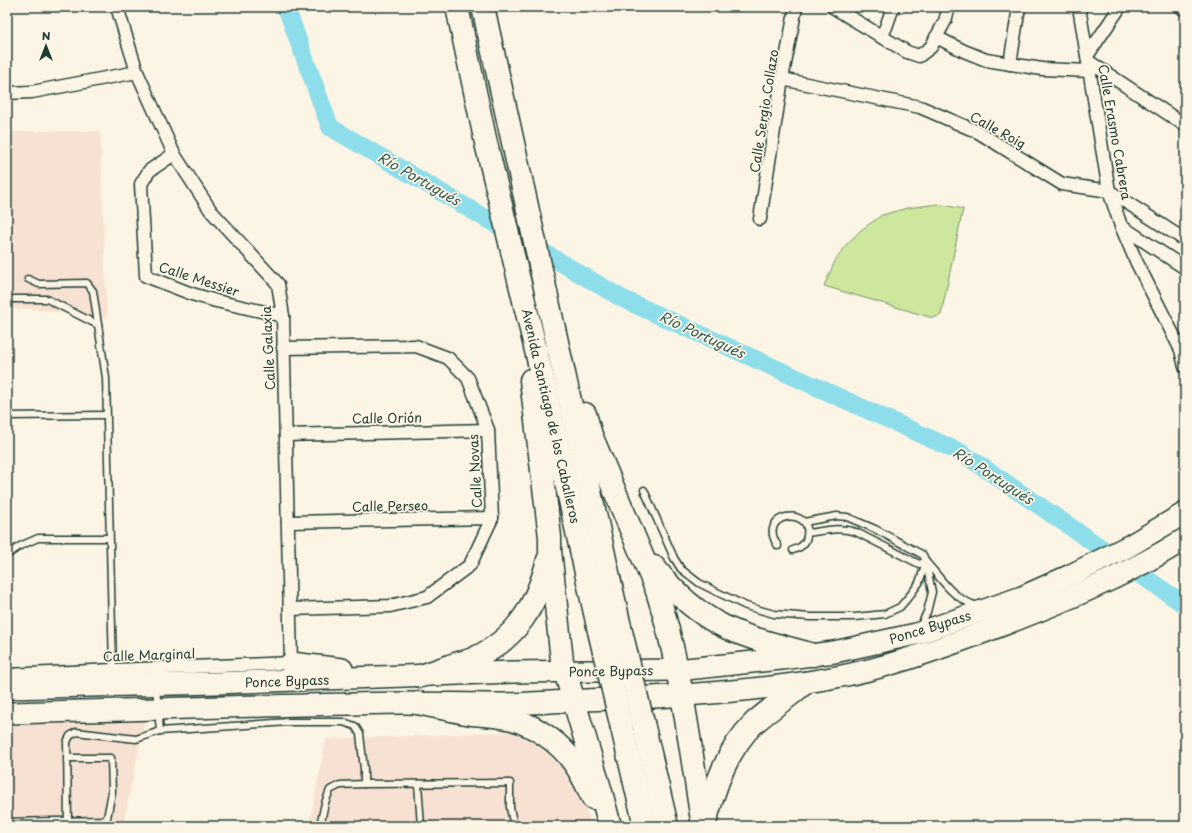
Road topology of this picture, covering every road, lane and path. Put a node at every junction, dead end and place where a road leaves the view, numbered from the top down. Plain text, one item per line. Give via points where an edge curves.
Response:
1 (117, 7) edge
2 (457, 7) edge
3 (483, 7) edge
4 (796, 7) edge
5 (833, 7) edge
6 (893, 7) edge
7 (948, 7) edge
8 (1019, 7) edge
9 (1079, 7) edge
10 (1120, 7) edge
11 (1181, 7) edge
12 (1185, 10) edge
13 (881, 37) junction
14 (936, 37) junction
15 (1088, 63) junction
16 (1010, 64) junction
17 (137, 72) junction
18 (782, 79) junction
19 (7, 93) edge
20 (1185, 125) edge
21 (174, 154) junction
22 (1109, 190) junction
23 (760, 219) dead end
24 (1121, 226) junction
25 (1185, 240) edge
26 (1185, 268) edge
27 (28, 279) dead end
28 (7, 299) edge
29 (283, 316) junction
30 (98, 324) junction
31 (284, 348) junction
32 (1185, 367) edge
33 (538, 386) junction
34 (575, 399) junction
35 (106, 415) junction
36 (7, 416) edge
37 (488, 430) junction
38 (286, 435) junction
39 (644, 490) dead end
40 (1185, 513) edge
41 (492, 518) junction
42 (288, 522) junction
43 (804, 522) junction
44 (808, 533) junction
45 (109, 538) junction
46 (1185, 539) edge
47 (636, 541) junction
48 (778, 546) dead end
49 (550, 550) junction
50 (792, 550) dead end
51 (7, 555) edge
52 (926, 562) junction
53 (290, 609) junction
54 (987, 609) junction
55 (916, 634) junction
56 (813, 655) junction
57 (291, 663) junction
58 (113, 670) junction
59 (677, 670) junction
60 (565, 671) junction
61 (7, 675) edge
62 (421, 676) junction
63 (373, 678) junction
64 (805, 683) junction
65 (156, 685) junction
66 (7, 688) edge
67 (682, 696) junction
68 (574, 701) junction
69 (418, 703) junction
70 (158, 709) junction
71 (7, 713) edge
72 (160, 731) junction
73 (67, 758) junction
74 (364, 784) junction
75 (418, 784) junction
76 (7, 822) edge
77 (68, 824) edge
78 (320, 826) edge
79 (421, 826) edge
80 (514, 826) edge
81 (604, 826) edge
82 (610, 826) edge
83 (645, 826) edge
84 (666, 826) edge
85 (704, 826) edge

1 - 17 street, Calle Galaxia
2 - 33 highway, Avenida Santiago de los Caballeros via 486,143 534,339
3 - 34 highway, Avenida Santiago de los Caballeros via 564,369
4 - 18 street, Calle Sergio Collazo
5 - 13 street
6 - 13 street
7 - 14 street via 945,21
8 - 16 street
9 - 15 street, Calle Erasmo Cabrera
10 - 15 street
11 - 12 street
13 - 14 street via 919,56 931,47
14 - 16 street via 986,60
15 - 16 street via 1042,69
15 - 20 street
15 - 22 street, Calle Erasmo Cabrera
17 - 19 street via 32,92
17 - 21 street, Calle Galaxia
18 - 22 street, Calle Roig via 920,107 978,132 1062,184
18 - 23 street, Calle Sergio Collazo
21 - 29 street, Calle Galaxia via 211,211 278,284
21 - 29 street, Calle Messier via 149,171 141,184 146,276 192,294
22 - 24 street, Calle Erasmo Cabrera
22 - 25 street, Calle Roig
24 - 26 street
24 - 32 street, Calle Erasmo Cabrera via 1181,350
27 - 30 lane via 39,284 87,282 93,291
28 - 30 lane via 47,299
29 - 31 street, Calle Galaxia
30 - 35 lane via 106,378
31 - 37 street, Calle Novas via 416,346 448,358 468,378
31 - 38 street, Calle Galaxia
33 - 49 highway
33 - 83 highway, Avenida Santiago de los Caballeros, bridge
34 - 47 highway
34 - 84 highway, Avenida Santiago de los Caballeros, bridge via 620,627
35 - 36 lane
35 - 45 lane
37 - 38 street, Calle Orión
37 - 41 street, Calle Novas
38 - 42 street, Calle Galaxia
39 - 52 lane via 681,570 699,583 746,606 774,614 855,617 885,614 900,606 911,594 919,583
40 - 54 highway, Ponce Bypass via 1129,546 1071,575 1022,597
41 - 42 street, Calle Perseo
41 - 53 street, Calle Novas via 470,564 426,597 390,606
42 - 53 street, Calle Galaxia
43 - 44 lane
43 - 48 lane via 794,516 779,520 775,524 773,534
43 - 52 lane via 837,516 847,517 923,555
44 - 50 lane via 804,544
44 - 52 lane via 848,529 919,564
45 - 51 lane via 38,538
45 - 58 lane
46 - 64 highway, Ponce Bypass via 1111,579 1042,610 926,653 835,678
47 - 56 highway via 667,584 702,614 723,626 752,637
47 - 59 highway via 663,608
49 - 60 highway
49 - 62 highway via 543,580 532,605 510,635 473,659
52 - 54 lane via 956,596
52 - 55 lane via 932,592 927,612
53 - 57 street, Calle Galaxia
54 - 55 highway, Ponce Bypass
55 - 56 highway, Ponce Bypass
56 - 59 highway, Ponce Bypass
57 - 58 street, Calle Marginal
57 - 63 highway via 337,668
58 - 61 street, Calle Marginal
59 - 60 highway, Ponce Bypass
59 - 67 highway
60 - 62 highway, Ponce Bypass
60 - 68 highway
62 - 63 highway, Ponce Bypass
63 - 65 highway, Ponce Bypass
64 - 67 highway, Ponce Bypass
64 - 85 highway via 755,722 742,736 723,767
65 - 66 highway, Ponce Bypass
65 - 70 lane
67 - 68 highway, Ponce Bypass
67 - 85 highway
68 - 69 highway, Ponce Bypass via 504,704
68 - 82 highway
69 - 70 highway, Ponce Bypass
69 - 81 highway via 472,714 498,716 527,725 550,738 563,750 583,777
70 - 71 highway, Ponce Bypass
70 - 72 lane
72 - 73 lane via 136,739 76,732 67,742
72 - 74 lane via 288,722 343,722 355,726 360,734
73 - 77 lane
73 - 77 lane via 111,758 112,792 105,820
74 - 75 lane
74 - 78 lane via 340,785 330,790
75 - 79 lane
75 - 80 lane via 510,783 510,808
76 - 77 lane

